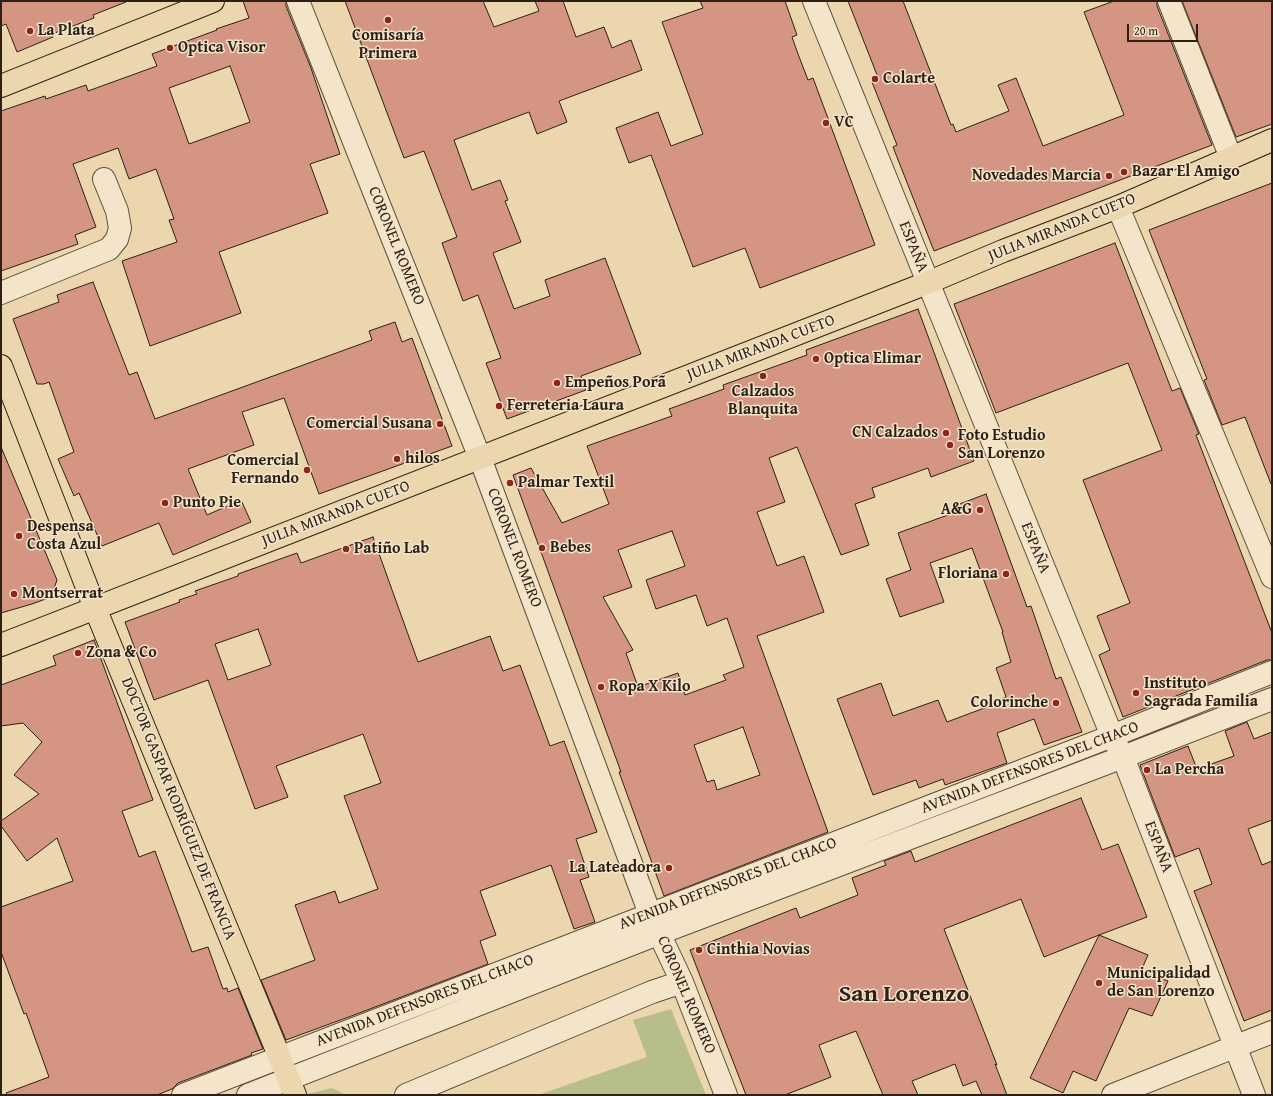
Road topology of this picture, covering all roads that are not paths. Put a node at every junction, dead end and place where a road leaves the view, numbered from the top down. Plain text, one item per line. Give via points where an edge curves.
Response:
1 (213, 1) edge
2 (298, 1) edge
3 (814, 1) edge
4 (1169, 1) edge
5 (1, 86) edge
6 (1272, 140) edge
7 (1231, 158) junction
8 (104, 179) dead end
9 (1118, 207) junction
10 (927, 283) junction
11 (1, 293) edge
12 (1, 366) edge
13 (480, 458) junction
14 (1270, 566) edge
15 (95, 608) junction
16 (1, 645) edge
17 (1272, 672) edge
18 (1272, 699) edge
19 (1112, 736) junction
20 (1123, 757) junction
21 (650, 914) junction
22 (660, 933) junction
23 (682, 982) junction
24 (1272, 1032) edge
25 (1235, 1047) junction
26 (280, 1058) junction
27 (292, 1087) edge
28 (183, 1095) edge
29 (248, 1095) edge
30 (406, 1095) edge
31 (726, 1095) edge
32 (1114, 1095) edge
33 (1254, 1095) edge

1 - 5 highway
2 - 13 street, CORONEL ROMERO
3 - 10 street, ESPAÑA
4 - 7 street
6 - 7 highway, JULIA MIRANDA CUETO
7 - 9 highway, JULIA MIRANDA CUETO
8 - 11 street via 118,211 120,228 117,240 109,249
9 - 10 highway, JULIA MIRANDA CUETO
9 - 14 street
10 - 13 highway, JULIA MIRANDA CUETO
10 - 19 street, ESPAÑA
12 - 15 highway, DOCTOR GASPAR RODRÍGUEZ DE FRANCIA
13 - 15 highway, JULIA MIRANDA CUETO
13 - 21 street, CORONEL ROMERO
15 - 16 highway, JULIA MIRANDA CUETO
15 - 26 highway, DOCTOR GASPAR RODRÍGUEZ DE FRANCIA
17 - 19 street, AVENIDA DEFENSORES DEL CHACO
18 - 20 street, AVENIDA DEFENSORES DEL CHACO
19 - 20 street, ESPAÑA
19 - 21 street, AVENIDA DEFENSORES DEL CHACO
20 - 22 street, AVENIDA DEFENSORES DEL CHACO
20 - 25 street, ESPAÑA
21 - 22 street, CORONEL ROMERO
21 - 26 street, AVENIDA DEFENSORES DEL CHACO
22 - 23 street, CORONEL ROMERO
22 - 27 street, AVENIDA DEFENSORES DEL CHACO
23 - 30 street via 652,992
23 - 31 street, CORONEL ROMERO
24 - 25 street
25 - 32 street
25 - 33 street, ESPAÑA
26 - 27 highway, DOCTOR GASPAR RODRÍGUEZ DE FRANCIA
26 - 28 street, AVENIDA DEFENSORES DEL CHACO
27 - 29 street, AVENIDA DEFENSORES DEL CHACO

